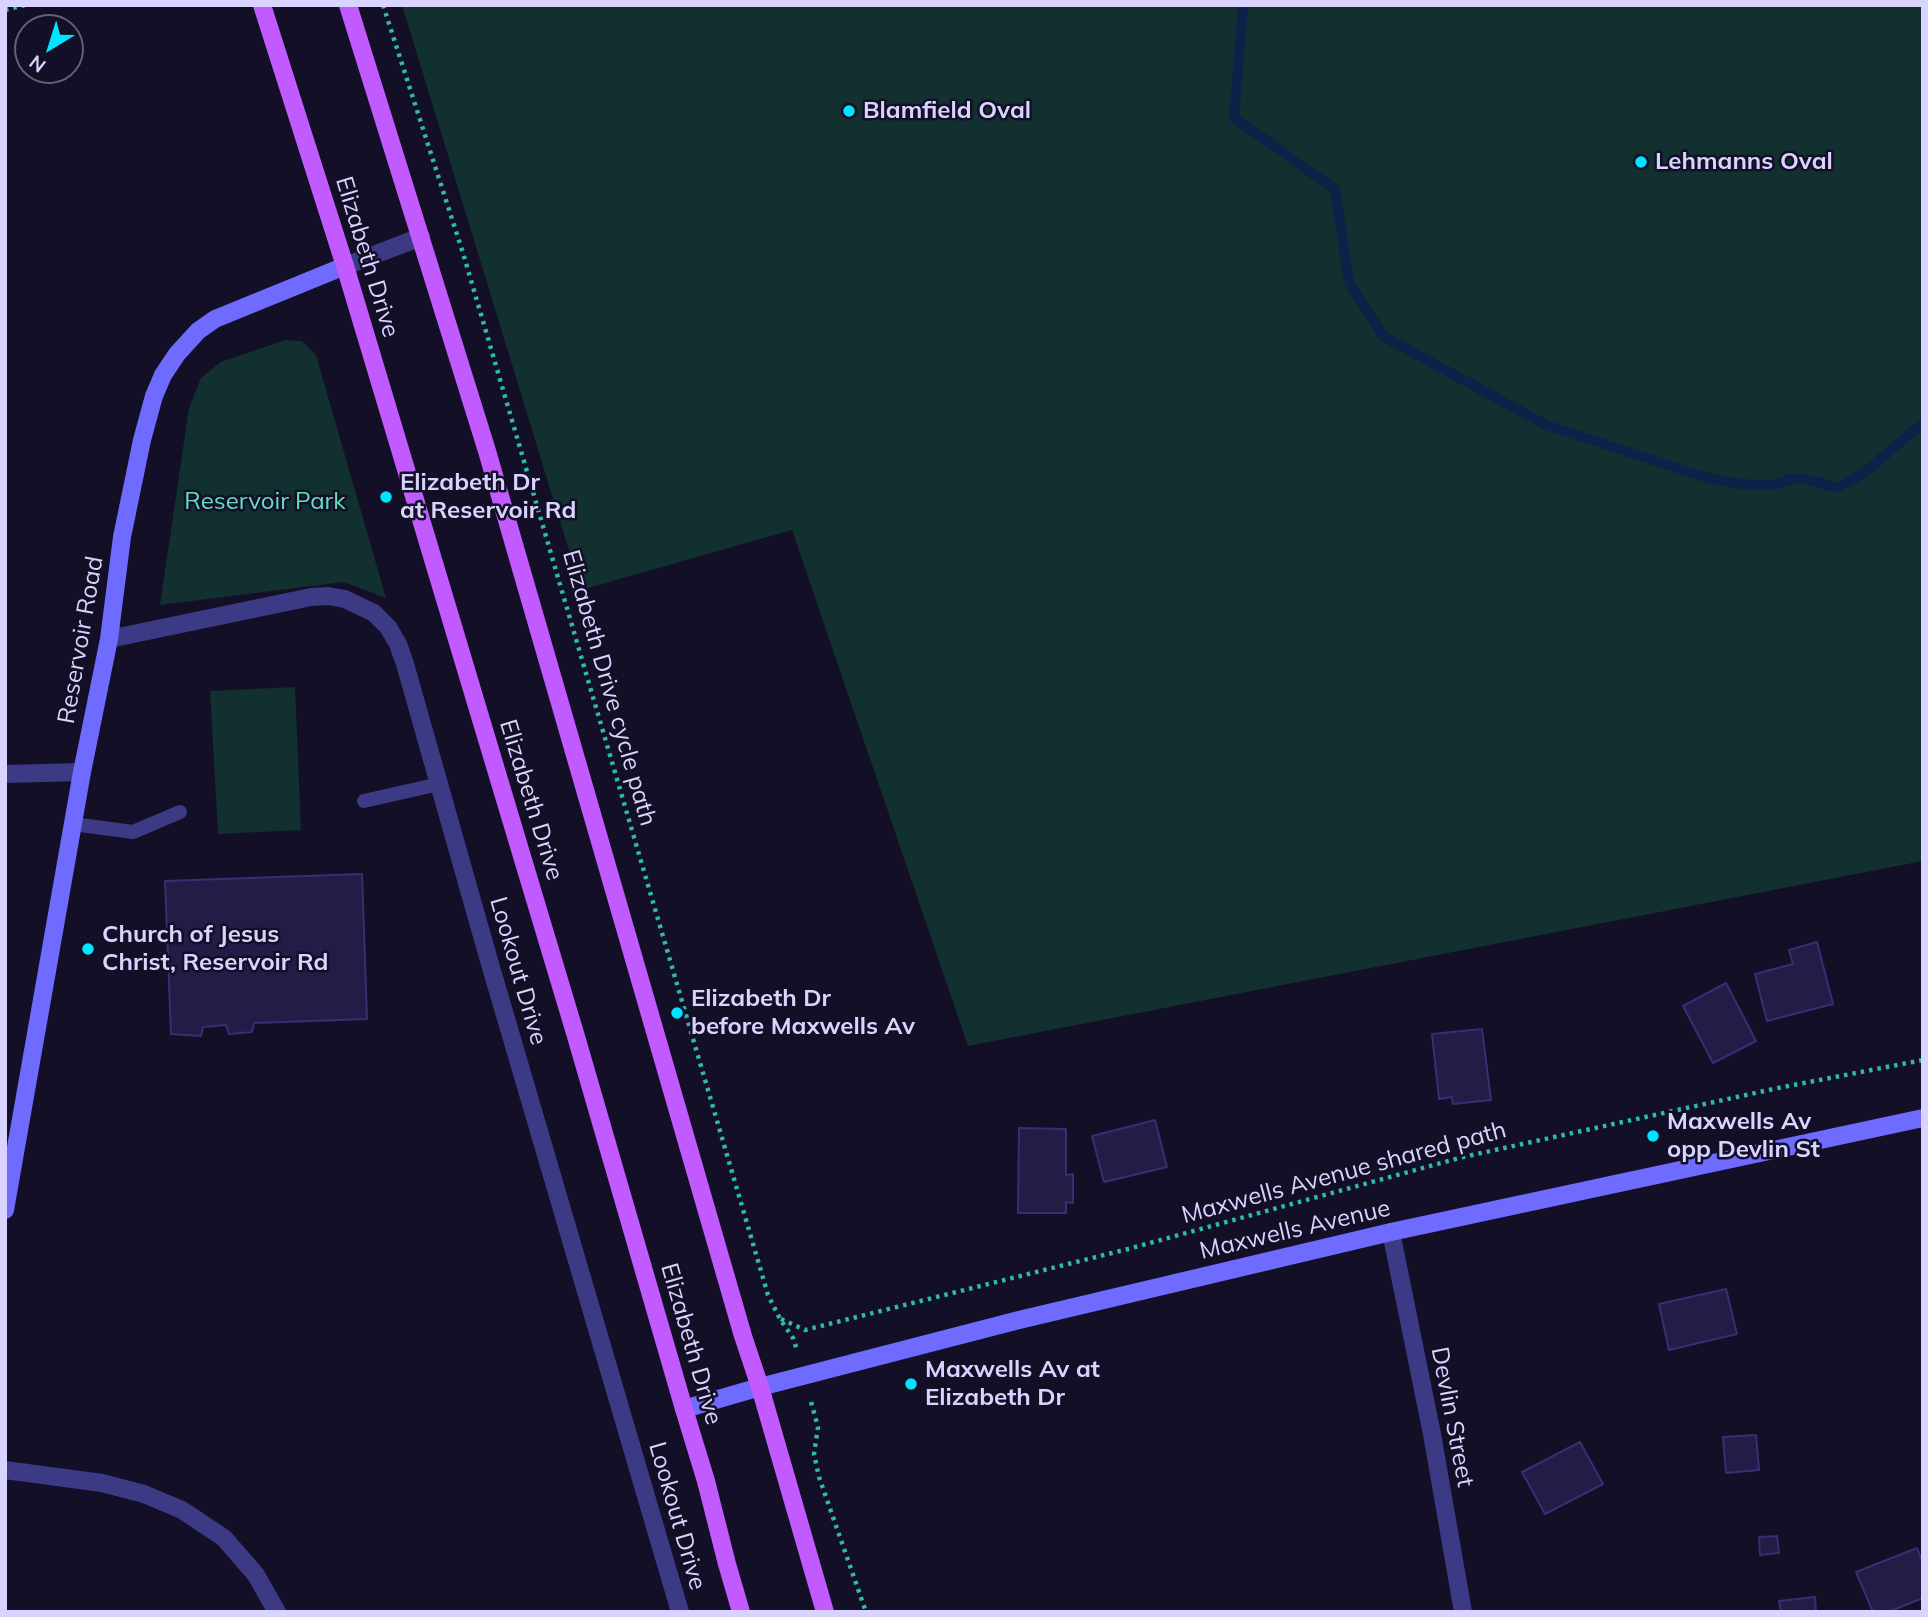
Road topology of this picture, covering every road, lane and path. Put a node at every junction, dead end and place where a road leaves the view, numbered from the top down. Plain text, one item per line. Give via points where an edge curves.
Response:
1 (25, 5) edge
2 (262, 5) edge
3 (348, 5) edge
4 (383, 5) edge
5 (5, 10) edge
6 (421, 237) junction
7 (345, 266) junction
8 (110, 639) junction
9 (82, 772) junction
10 (5, 774) edge
11 (439, 784) junction
12 (364, 801) dead end
13 (180, 812) dead end
14 (73, 824) junction
15 (1923, 1060) edge
16 (1923, 1118) edge
17 (5, 1210) edge
18 (1391, 1232) junction
19 (780, 1319) junction
20 (793, 1338) dead end
21 (760, 1387) junction
22 (684, 1409) junction
23 (818, 1427) dead end
24 (5, 1470) edge
25 (277, 1612) edge
26 (680, 1612) edge
27 (741, 1612) edge
28 (825, 1612) edge
29 (866, 1612) edge
30 (1463, 1612) edge

1 - 5 path
2 - 7 main road, Elizabeth Drive
3 - 6 main road
4 - 19 path, Elizabeth Drive cycle path via 463,253 764,1282
6 - 7 street, Reservoir Road
6 - 21 main road
7 - 8 street, Reservoir Road via 215,318 177,354 163,375 144,431 122,537
7 - 22 main road, Elizabeth Drive
8 - 9 street, Reservoir Road
8 - 11 street, Lookout Drive via 311,597 345,599 359,605 388,626 398,644
9 - 10 street
9 - 14 street, Reservoir Road
11 - 12 lane
11 - 26 street, Lookout Drive
13 - 14 lane via 133,832
14 - 17 street, Reservoir Road
15 - 19 path, Maxwells Avenue shared path via 1463,1157 1128,1249 805,1330
16 - 18 street, Maxwells Avenue
18 - 21 street, Maxwells Avenue via 1018,1320
18 - 30 street, Devlin Street
19 - 20 path, Elizabeth Drive cycle path
21 - 22 street, Maxwells Avenue
21 - 28 main road
22 - 27 main road, Elizabeth Drive
23 - 29 path via 814,1454 819,1477
24 - 25 street via 102,1483 182,1510 224,1538 256,1576

